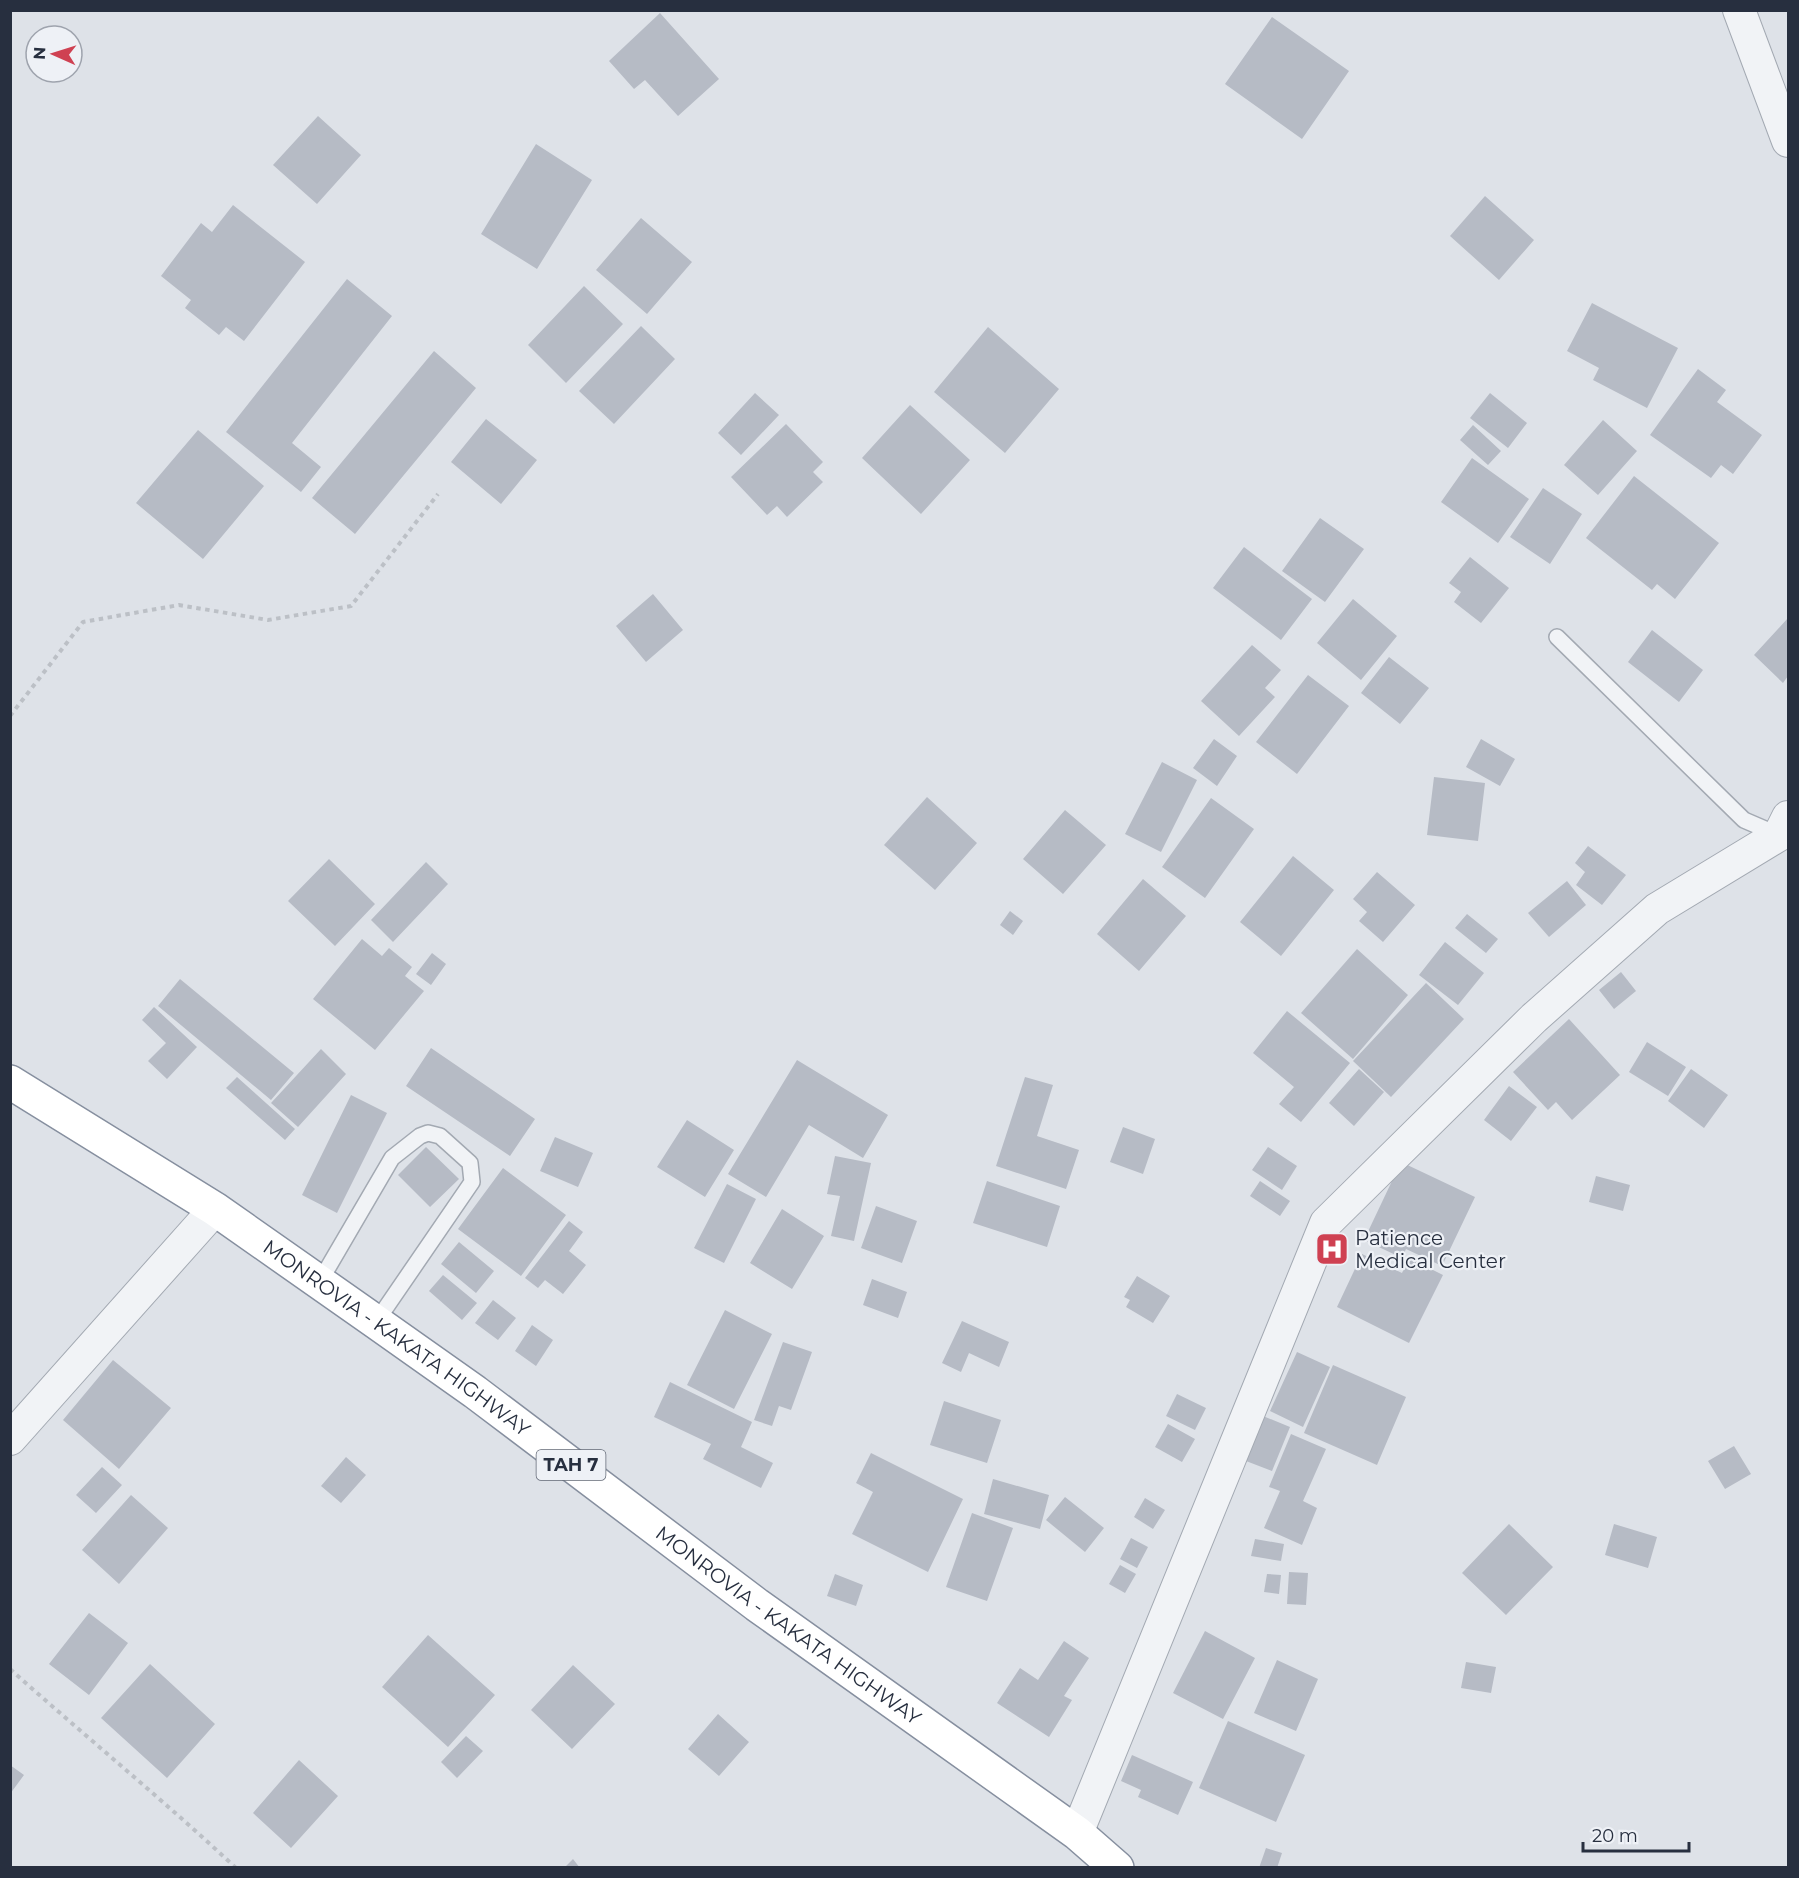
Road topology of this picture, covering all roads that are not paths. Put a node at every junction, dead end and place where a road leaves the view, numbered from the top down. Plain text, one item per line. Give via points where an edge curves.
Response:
1 (1739, 10) edge
2 (1788, 141) edge
3 (1557, 637) dead end
4 (1784, 826) edge
5 (10, 1082) edge
6 (215, 1209) junction
7 (320, 1283) junction
8 (376, 1322) junction
9 (10, 1439) edge
10 (1077, 1833) junction
11 (1117, 1868) edge

1 - 2 street
3 - 4 lane via 1744,820
4 - 10 street via 1657,909 1534,1018 1326,1223
5 - 6 highway, MONROVIA - KAKATA HIGHWAY / TAH 7
6 - 7 highway, MONROVIA - KAKATA HIGHWAY / TAH 7
6 - 9 street
7 - 8 highway, MONROVIA - KAKATA HIGHWAY / TAH 7
7 - 8 lane via 392,1158 420,1136 440,1136 470,1163 472,1182
8 - 10 highway, MONROVIA - KAKATA HIGHWAY / TAH 7 via 757,1605
10 - 11 highway, MONROVIA - KAKATA HIGHWAY / TAH 7

